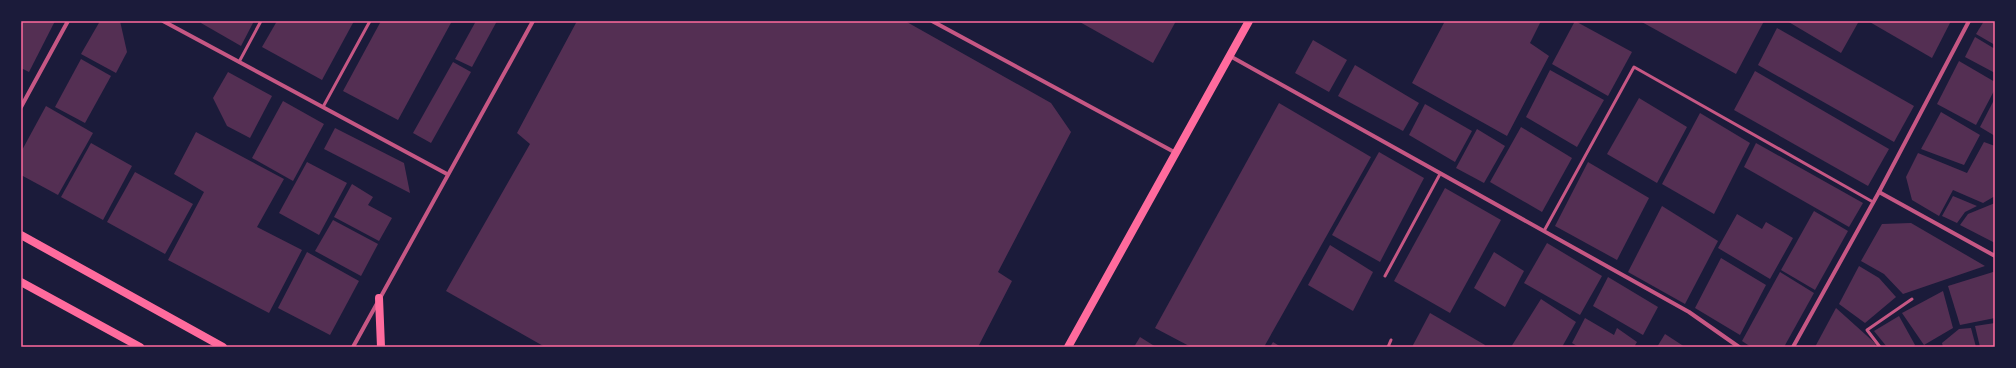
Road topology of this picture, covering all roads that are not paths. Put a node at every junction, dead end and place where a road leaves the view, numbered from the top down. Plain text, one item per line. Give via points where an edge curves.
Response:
1 (68, 21) edge
2 (162, 21) edge
3 (261, 21) edge
4 (370, 21) edge
5 (533, 21) edge
6 (932, 21) edge
7 (1249, 21) edge
8 (1969, 21) edge
9 (1230, 56) junction
10 (239, 62) junction
11 (21, 107) edge
12 (323, 107) junction
13 (1177, 153) junction
14 (447, 174) junction
15 (1440, 174) junction
16 (1879, 192) junction
17 (1873, 202) junction
18 (1544, 232) junction
19 (21, 235) edge
20 (1995, 256) edge
21 (1385, 276) dead end
22 (21, 282) edge
23 (380, 298) junction
24 (1912, 299) dead end
25 (1391, 340) dead end
26 (140, 347) edge
27 (223, 347) edge
28 (353, 347) edge
29 (381, 347) edge
30 (1068, 347) edge
31 (1388, 347) edge
32 (1739, 347) edge
33 (1793, 347) edge
34 (1880, 347) edge

1 - 11 street
2 - 10 street
3 - 10 lane
4 - 12 lane
5 - 14 street
6 - 13 street
7 - 9 main road
8 - 16 street
9 - 13 main road
9 - 15 street
10 - 12 street
12 - 14 street
13 - 30 main road
14 - 23 street
15 - 18 street
15 - 21 lane
16 - 17 street
16 - 20 street
17 - 18 lane via 1634,67
17 - 33 street
18 - 32 street via 1688,312
19 - 27 main road
22 - 26 main road
23 - 28 street
23 - 29 main road
24 - 34 lane via 1867,330
25 - 31 lane

